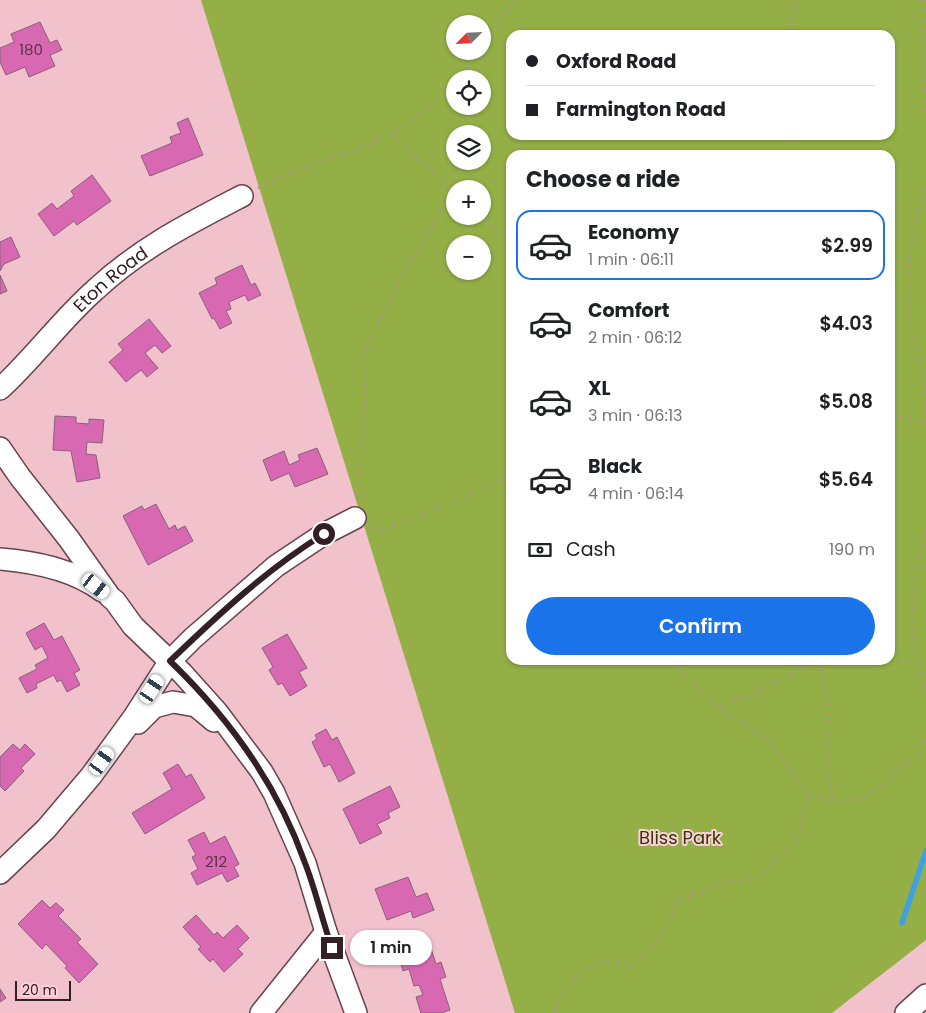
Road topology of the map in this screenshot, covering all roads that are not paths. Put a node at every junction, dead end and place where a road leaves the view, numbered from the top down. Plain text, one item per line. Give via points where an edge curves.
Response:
1 (242, 196) road end
2 (0, 389) edge
3 (0, 448) edge
4 (355, 518) road end
5 (0, 559) edge
6 (110, 597) junction
7 (170, 661) junction
8 (238, 739) junction
9 (113, 746) junction
10 (0, 873) edge
11 (326, 932) junction
12 (926, 995) edge
13 (261, 1013) edge
14 (356, 1013) edge
15 (906, 1013) edge

1 - 2 street, Eton Road via 176,230 119,268 71,312
3 - 6 street
4 - 7 street via 276,566
5 - 6 street via 25,561 59,570 96,586
6 - 7 street via 133,626
7 - 8 street
7 - 9 street
8 - 9 street via 196,706 173,702 154,707
8 - 11 street via 274,793 292,831
9 - 10 street via 46,829
11 - 13 street
11 - 14 street
12 - 15 street

